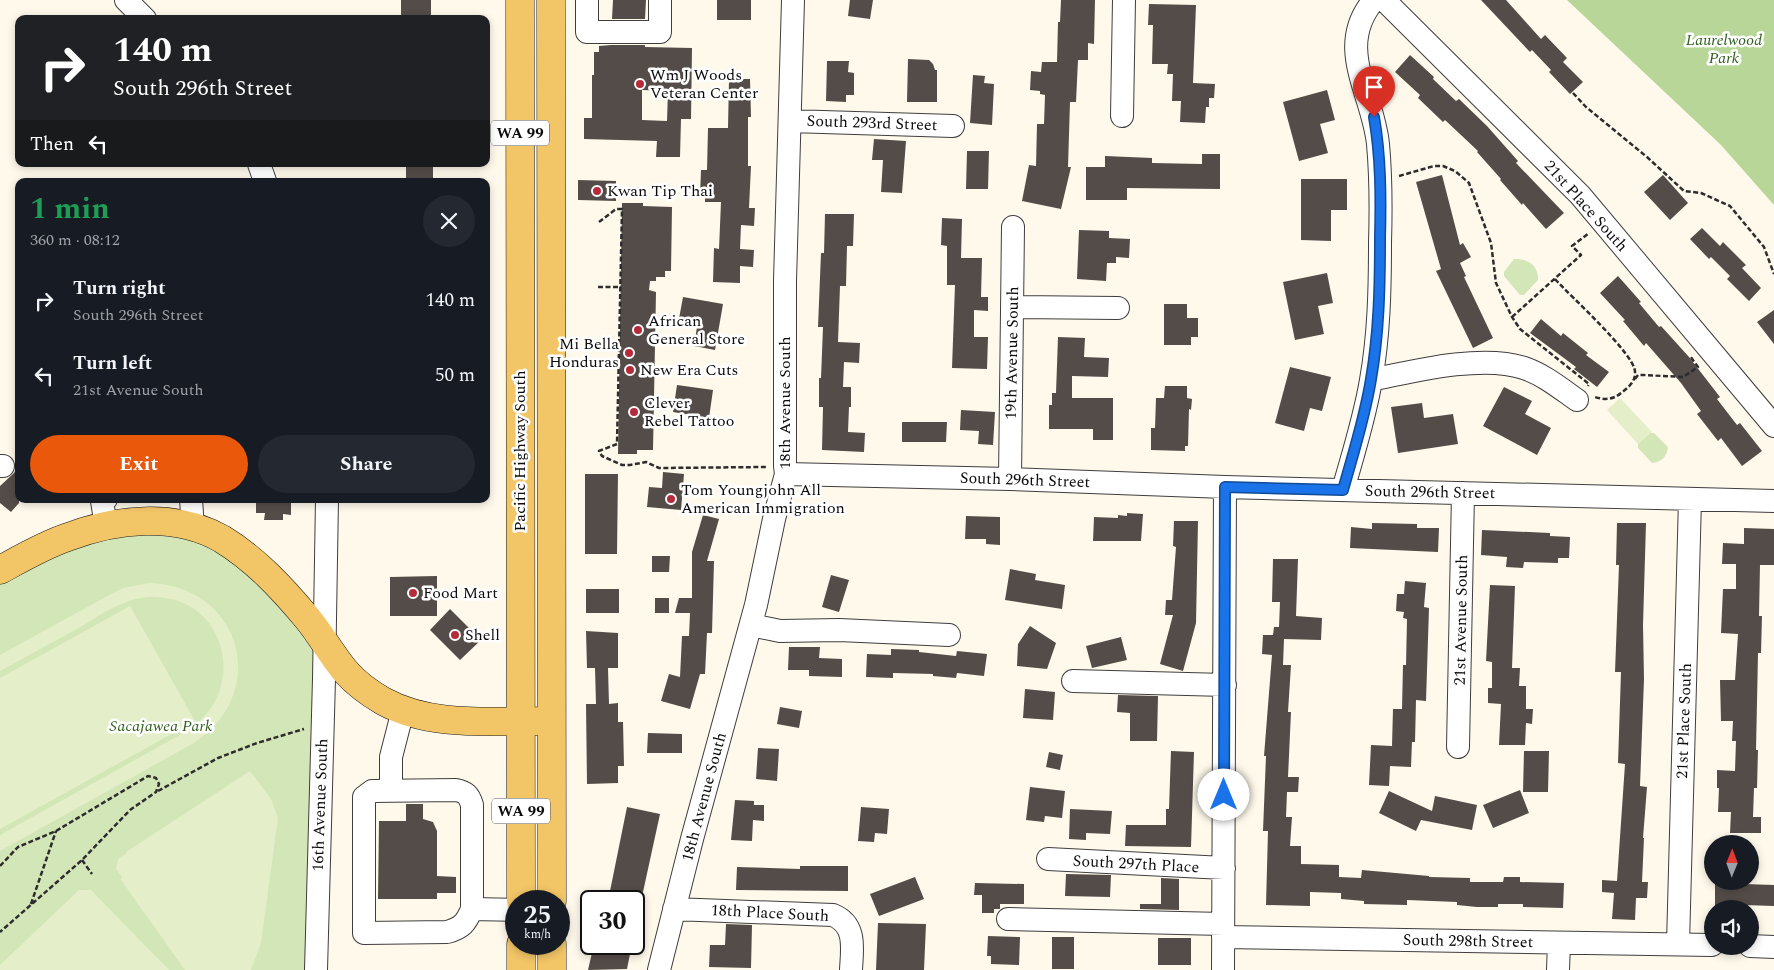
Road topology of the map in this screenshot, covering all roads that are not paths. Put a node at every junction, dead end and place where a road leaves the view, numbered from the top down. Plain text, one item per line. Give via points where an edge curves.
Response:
1 (126, 0) edge
2 (520, 0) edge
3 (546, 0) edge
4 (551, 0) edge
5 (587, 0) edge
6 (660, 0) edge
7 (793, 0) edge
8 (1124, 0) edge
9 (1374, 0) edge
10 (1384, 0) edge
11 (141, 15) edge
12 (551, 31) junction
13 (1122, 116) dead end
14 (790, 121) junction
15 (953, 126) dead end
16 (1013, 227) dead end
17 (1012, 307) junction
18 (1118, 308) dead end
19 (1371, 380) junction
20 (1585, 395) road end
21 (1774, 426) edge
22 (786, 470) junction
23 (1010, 479) junction
24 (1225, 487) junction
25 (1343, 490) junction
26 (1464, 493) junction
27 (1690, 499) junction
28 (1774, 501) edge
29 (102, 503) edge
30 (192, 503) edge
31 (327, 503) edge
32 (106, 526) junction
33 (192, 528) junction
34 (0, 570) edge
35 (751, 625) junction
36 (949, 635) dead end
37 (324, 640) junction
38 (1073, 681) dead end
39 (1225, 685) junction
40 (403, 710) junction
41 (521, 721) junction
42 (552, 721) junction
43 (1458, 747) dead end
44 (390, 790) junction
45 (1048, 859) dead end
46 (1224, 868) junction
47 (521, 890) edge
48 (552, 890) edge
49 (472, 909) junction
50 (674, 909) junction
51 (505, 910) edge
52 (1008, 919) dead end
53 (1223, 930) junction
54 (1559, 943) junction
55 (1678, 944) junction
56 (1704, 945) edge
57 (1759, 946) edge
58 (1774, 947) edge
59 (521, 955) edge
60 (552, 955) edge
61 (316, 970) edge
62 (521, 970) edge
63 (552, 970) edge
64 (659, 970) edge
65 (850, 970) edge
66 (1222, 970) edge
67 (1558, 970) edge

1 - 11 street
2 - 41 main road, Pacific Highway South / WA 99
3 - 12 main road
4 - 12 main road, Pacific Highway South / WA 99
5 - 6 street via 587,32 660,32
7 - 14 street, 18th Avenue South
8 - 13 street
9 - 19 street via 1359,24 1356,42 1359,72 1374,117 1379,162 1380,286
10 - 21 street, 21st Place South via 1580,195
12 - 42 main road, Pacific Highway South / WA 99
14 - 15 street, South 293rd Street
14 - 22 street, 18th Avenue South via 785,281
16 - 17 street, 19th Avenue South
17 - 18 street
17 - 23 street, 19th Avenue South
19 - 20 street via 1443,367 1505,364 1536,373
19 - 25 street
22 - 23 street, South 296th Street
22 - 35 street, 18th Avenue South
23 - 24 street, South 296th Street
24 - 25 street, South 296th Street
24 - 39 street
25 - 26 street, South 296th Street
26 - 27 street, South 296th Street
26 - 43 street, 21st Avenue South
27 - 28 street, South 296th Street
27 - 55 street, 21st Place South
29 - 32 street
30 - 33 street
31 - 37 street, 16th Avenue South
32 - 33 main road via 151,522
32 - 34 main road via 67,537
33 - 37 main road via 221,539 256,565 294,603
35 - 36 street via 780,631
35 - 50 street, 18th Avenue South
37 - 40 main road via 359,684
37 - 61 street, 16th Avenue South
38 - 39 street
39 - 46 street
40 - 41 main road via 446,720
40 - 44 street via 391,757
41 - 42 main road
41 - 47 main road, Pacific Highway South / WA 99
42 - 48 main road, Pacific Highway South / WA 99
44 - 49 street via 456,790 470,797
44 - 49 street via 372,791 364,797 364,933 447,932 459,929
45 - 46 street, South 297th Place
46 - 53 street
49 - 51 street
50 - 64 street, 18th Avenue South
50 - 65 street, 18th Place South via 833,915 840,918 851,933
52 - 53 street, South 298th Street
53 - 54 street, South 298th Street
53 - 66 street
54 - 55 street, South 298th Street
54 - 67 street
55 - 56 street, South 298th Street
57 - 58 street
59 - 62 main road
60 - 63 main road

